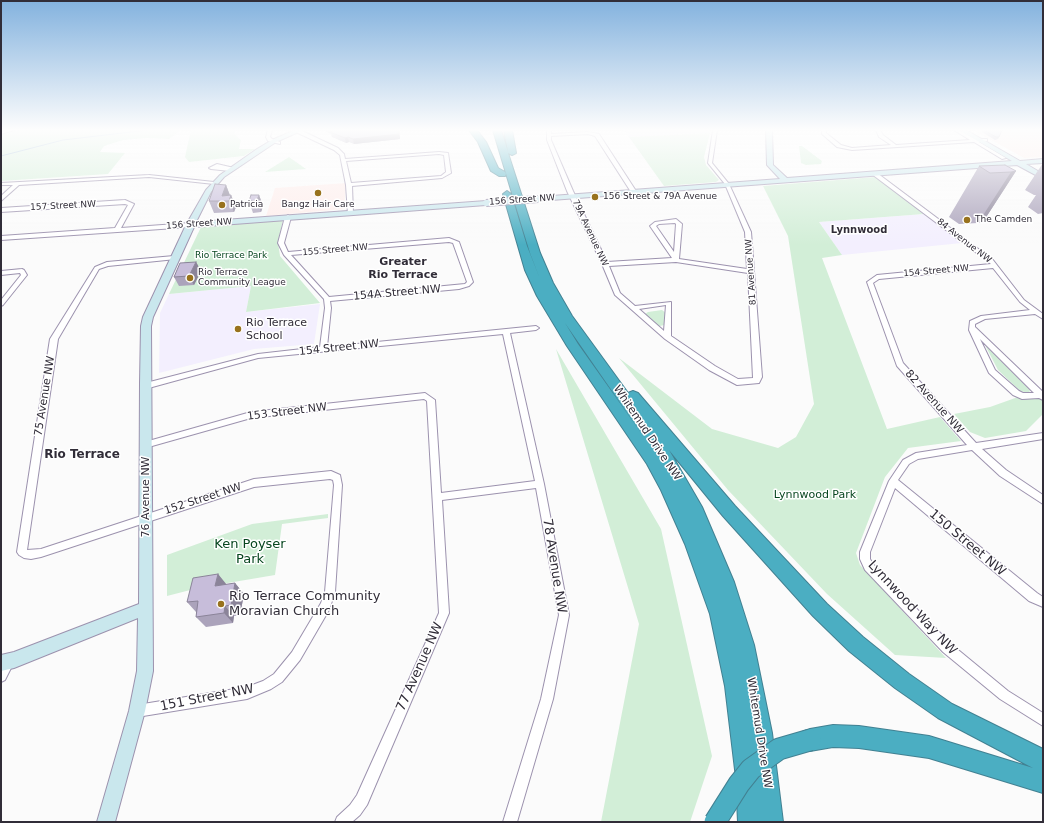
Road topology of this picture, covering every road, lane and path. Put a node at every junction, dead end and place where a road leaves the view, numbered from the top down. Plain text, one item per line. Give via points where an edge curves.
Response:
1 (234, 168) edge
2 (346, 168) edge
3 (448, 168) edge
4 (494, 168) edge
5 (504, 168) edge
6 (505, 168) edge
7 (515, 168) edge
8 (562, 168) edge
9 (618, 168) edge
10 (714, 168) edge
11 (772, 168) edge
12 (950, 168) edge
13 (1030, 168) edge
14 (1033, 168) edge
15 (1043, 173) edge
16 (875, 174) junction
17 (507, 176) junction
18 (1043, 177) edge
19 (785, 180) junction
20 (214, 183) junction
21 (1, 184) edge
22 (17, 184) junction
23 (727, 184) junction
24 (349, 185) junction
25 (633, 191) junction
26 (573, 196) junction
27 (1, 200) edge
28 (1, 210) edge
29 (350, 213) junction
30 (288, 217) junction
31 (190, 224) junction
32 (118, 229) junction
33 (1, 238) edge
34 (286, 254) junction
35 (174, 258) junction
36 (676, 260) junction
37 (605, 264) junction
38 (994, 266) junction
39 (750, 271) junction
40 (1, 273) edge
41 (877, 277) joint
42 (467, 285) joint
43 (327, 299) junction
44 (1, 304) edge
45 (634, 308) junction
46 (1036, 312) junction
47 (567, 317) junction
48 (1043, 317) edge
49 (972, 323) junction
50 (536, 328) dead end
51 (506, 331) junction
52 (667, 337) junction
53 (323, 350) junction
54 (737, 382) joint
55 (145, 386) junction
56 (1042, 396) edge
57 (431, 400) joint
58 (1043, 436) edge
59 (146, 445) junction
60 (975, 448) junction
61 (335, 476) joint
62 (893, 481) junction
63 (540, 484) junction
64 (438, 497) junction
65 (1043, 500) edge
66 (146, 518) junction
67 (28, 554) joint
68 (1043, 602) edge
69 (146, 608) junction
70 (4, 662) edge
71 (1, 676) edge
72 (137, 711) junction
73 (1043, 720) edge
74 (1043, 761) edge
75 (1043, 782) edge
76 (106, 822) edge
77 (342, 822) edge
78 (510, 822) edge
79 (715, 822) edge
80 (750, 822) edge
81 (771, 822) edge

1 - 20 street, 76 Avenue NW
2 - 24 street
3 - 24 street via 449,173 442,177
4 - 17 highway
5 - 17 highway, Whitemud Drive NW
6 - 17 highway, Whitemud Drive NW
7 - 17 highway via 516,172
8 - 26 street, 79A Avenue NW
9 - 25 street
10 - 23 street, 81 Avenue NW
11 - 19 street
12 - 16 street, 156 Street NW
13 - 18 street
14 - 15 street
16 - 19 street, 156 Street NW
16 - 38 street, 84 Avenue NW via 966,241
17 - 47 highway, Whitemud Drive NW via 547,283
17 - 80 highway, Whitemud Drive NW via 522,246 543,296 573,346 652,460 694,544 719,614 735,686
19 - 23 street, 156 Street NW
20 - 22 street via 149,176
20 - 31 street, 76 Avenue NW
21 - 22 street
22 - 27 street
23 - 25 street, 156 Street NW
23 - 39 street, 81 Avenue NW via 748,232
24 - 29 street
25 - 26 street, 156 Street NW
26 - 29 street, 156 Street NW, bridge
26 - 37 street, 79A Avenue NW
28 - 32 street, 157 Street NW via 125,202 131,204
29 - 30 street, 156 Street NW
30 - 31 street, 156 Street NW
30 - 34 street via 281,243
31 - 32 street, 156 Street NW
31 - 35 street, 76 Avenue NW
32 - 33 street, 156 Street NW
34 - 42 street, 155 Street NW via 383,249 449,240 456,242 470,282
34 - 43 street
35 - 55 street, 76 Avenue NW via 146,322
35 - 67 street, 75 Avenue NW via 106,264 97,268 54,339 21,549 24,554
36 - 36 street via 680,224 676,221 657,222 653,226
36 - 37 street
36 - 39 street
37 - 45 street, 79A Avenue NW via 618,294
38 - 41 street, 154 Street NW
38 - 46 street, 84 Avenue NW via 1022,301
39 - 54 street, 81 Avenue NW via 758,376 756,381
40 - 44 street via 22,271 24,275
41 - 60 street, 82 Avenue NW via 870,282 900,364
42 - 43 street, 154A Street NW
43 - 53 street
45 - 52 street, 79A Avenue NW
45 - 52 street via 669,303
46 - 48 street, 84 Avenue NW
46 - 49 street via 983,317
47 - 74 highway via 581,326 632,395 729,511 835,625 902,680 945,711
47 - 81 highway, Whitemud Drive NW via 664,454 696,512 711,547 725,582 744,645 761,734
49 - 56 street via 975,331
49 - 56 street via 972,330 992,371 1022,396
50 - 51 street, 154 Street NW
51 - 53 street, 154 Street NW
51 - 63 street, 78 Avenue NW
52 - 54 street, 79A Avenue NW
53 - 55 street, 154 Street NW via 251,358
55 - 59 street, 76 Avenue NW
57 - 59 street, 153 Street NW via 424,396 251,415
57 - 64 street, 77 Avenue NW
58 - 60 street
59 - 66 street, 76 Avenue NW
60 - 62 street, Lynnwood Way NW via 911,458
60 - 65 street, 82 Avenue NW via 1003,473
61 - 66 street, 152 Street NW via 322,475 254,483
61 - 72 street, 151 Street NW via 338,478 338,485 328,599 296,656 278,678 247,693
62 - 68 street, 150 Street NW via 1033,597
62 - 73 street, Lynnwood Way NW via 865,552 869,567 947,648 1004,695
63 - 64 street
63 - 78 street, 78 Avenue NW via 564,615 547,699
64 - 77 street, 77 Avenue NW via 444,613 362,800
66 - 67 street, 152 Street NW via 41,553
66 - 69 street, 76 Avenue NW
69 - 70 street
69 - 72 street, 76 Avenue NW via 145,671
70 - 71 street
72 - 76 street, 76 Avenue NW
75 - 79 highway, bridge via 928,747 833,736 779,749 765,758 751,769

